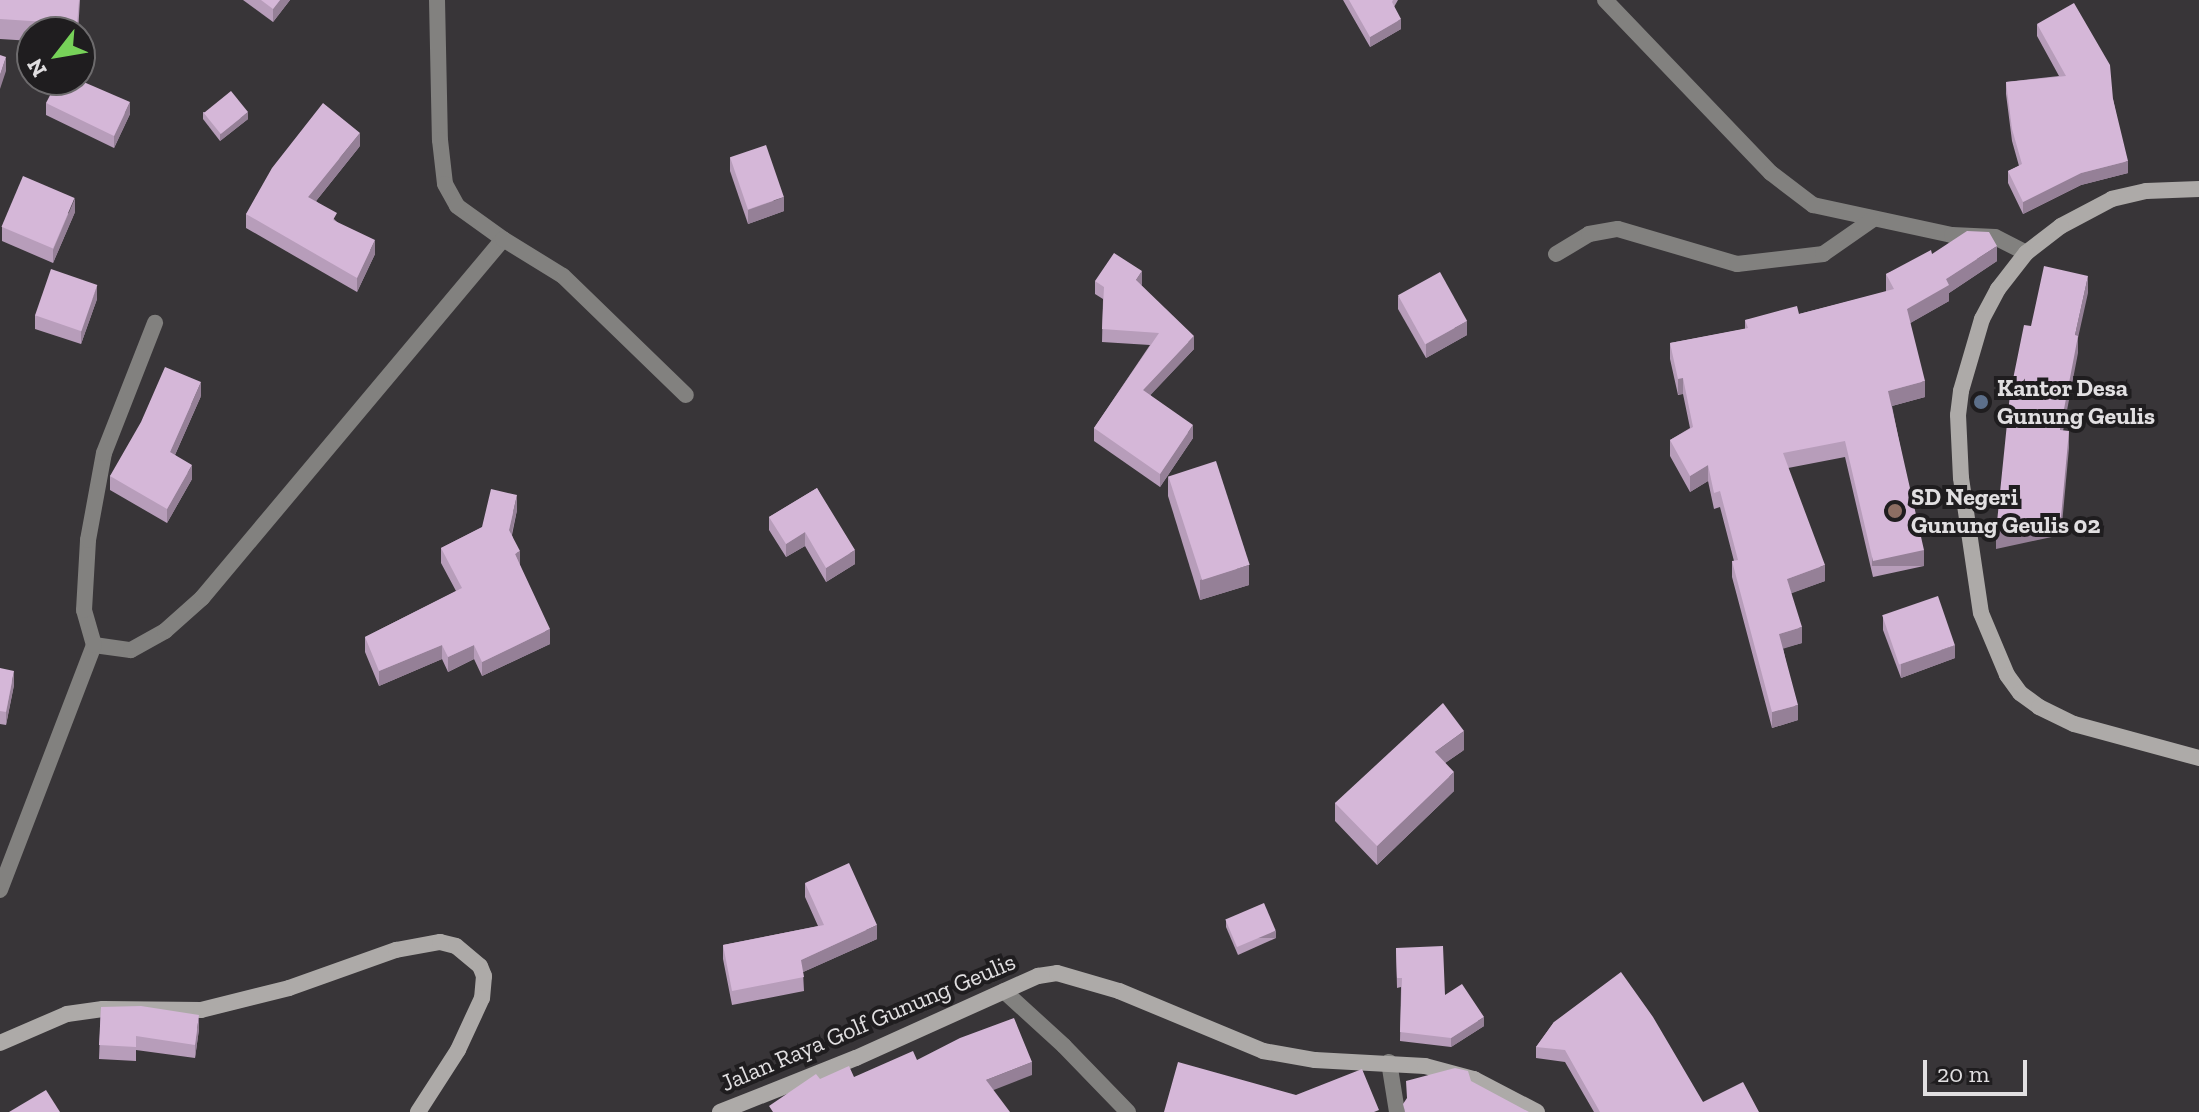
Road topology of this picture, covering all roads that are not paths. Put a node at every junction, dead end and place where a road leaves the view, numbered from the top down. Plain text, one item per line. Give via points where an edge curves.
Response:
1 (437, 0) edge
2 (1605, 0) edge
3 (2199, 189) edge
4 (1872, 220) junction
5 (503, 239) junction
6 (2026, 253) junction
7 (1556, 254) dead end
8 (155, 323) dead end
9 (686, 395) dead end
10 (94, 645) junction
11 (2199, 758) edge
12 (0, 890) edge
13 (1004, 991) junction
14 (0, 1043) edge
15 (1389, 1062) junction
16 (418, 1112) edge
17 (720, 1112) edge
18 (1128, 1112) edge
19 (1397, 1112) edge
20 (1537, 1112) edge

1 - 5 street via 445,184 457,206
2 - 4 street via 1792,192 1813,205
3 - 6 main road via 2146,191 2112,199 2061,226
4 - 6 street via 1995,237
4 - 7 street via 1823,254 1737,264 1618,229 1589,234
5 - 9 street via 563,276
5 - 10 street via 202,598 165,631 131,650
6 - 11 main road via 1982,319 1958,415 1961,478 1981,613 2007,675 2039,707 2074,724
8 - 10 street via 104,453 88,540 84,610
10 - 12 street
13 - 15 main road, Jalan Raya Golf Gunung Geulis via 1038,976 1067,974 1263,1051 1315,1060
13 - 17 main road, Jalan Raya Golf Gunung Geulis
13 - 18 street
14 - 16 main road via 67,1014 201,1010 289,988 396,950 440,942 456,946 480,966 482,998 458,1050
15 - 19 street
15 - 20 main road, Jalan Raya Golf Gunung Geulis via 1474,1079

